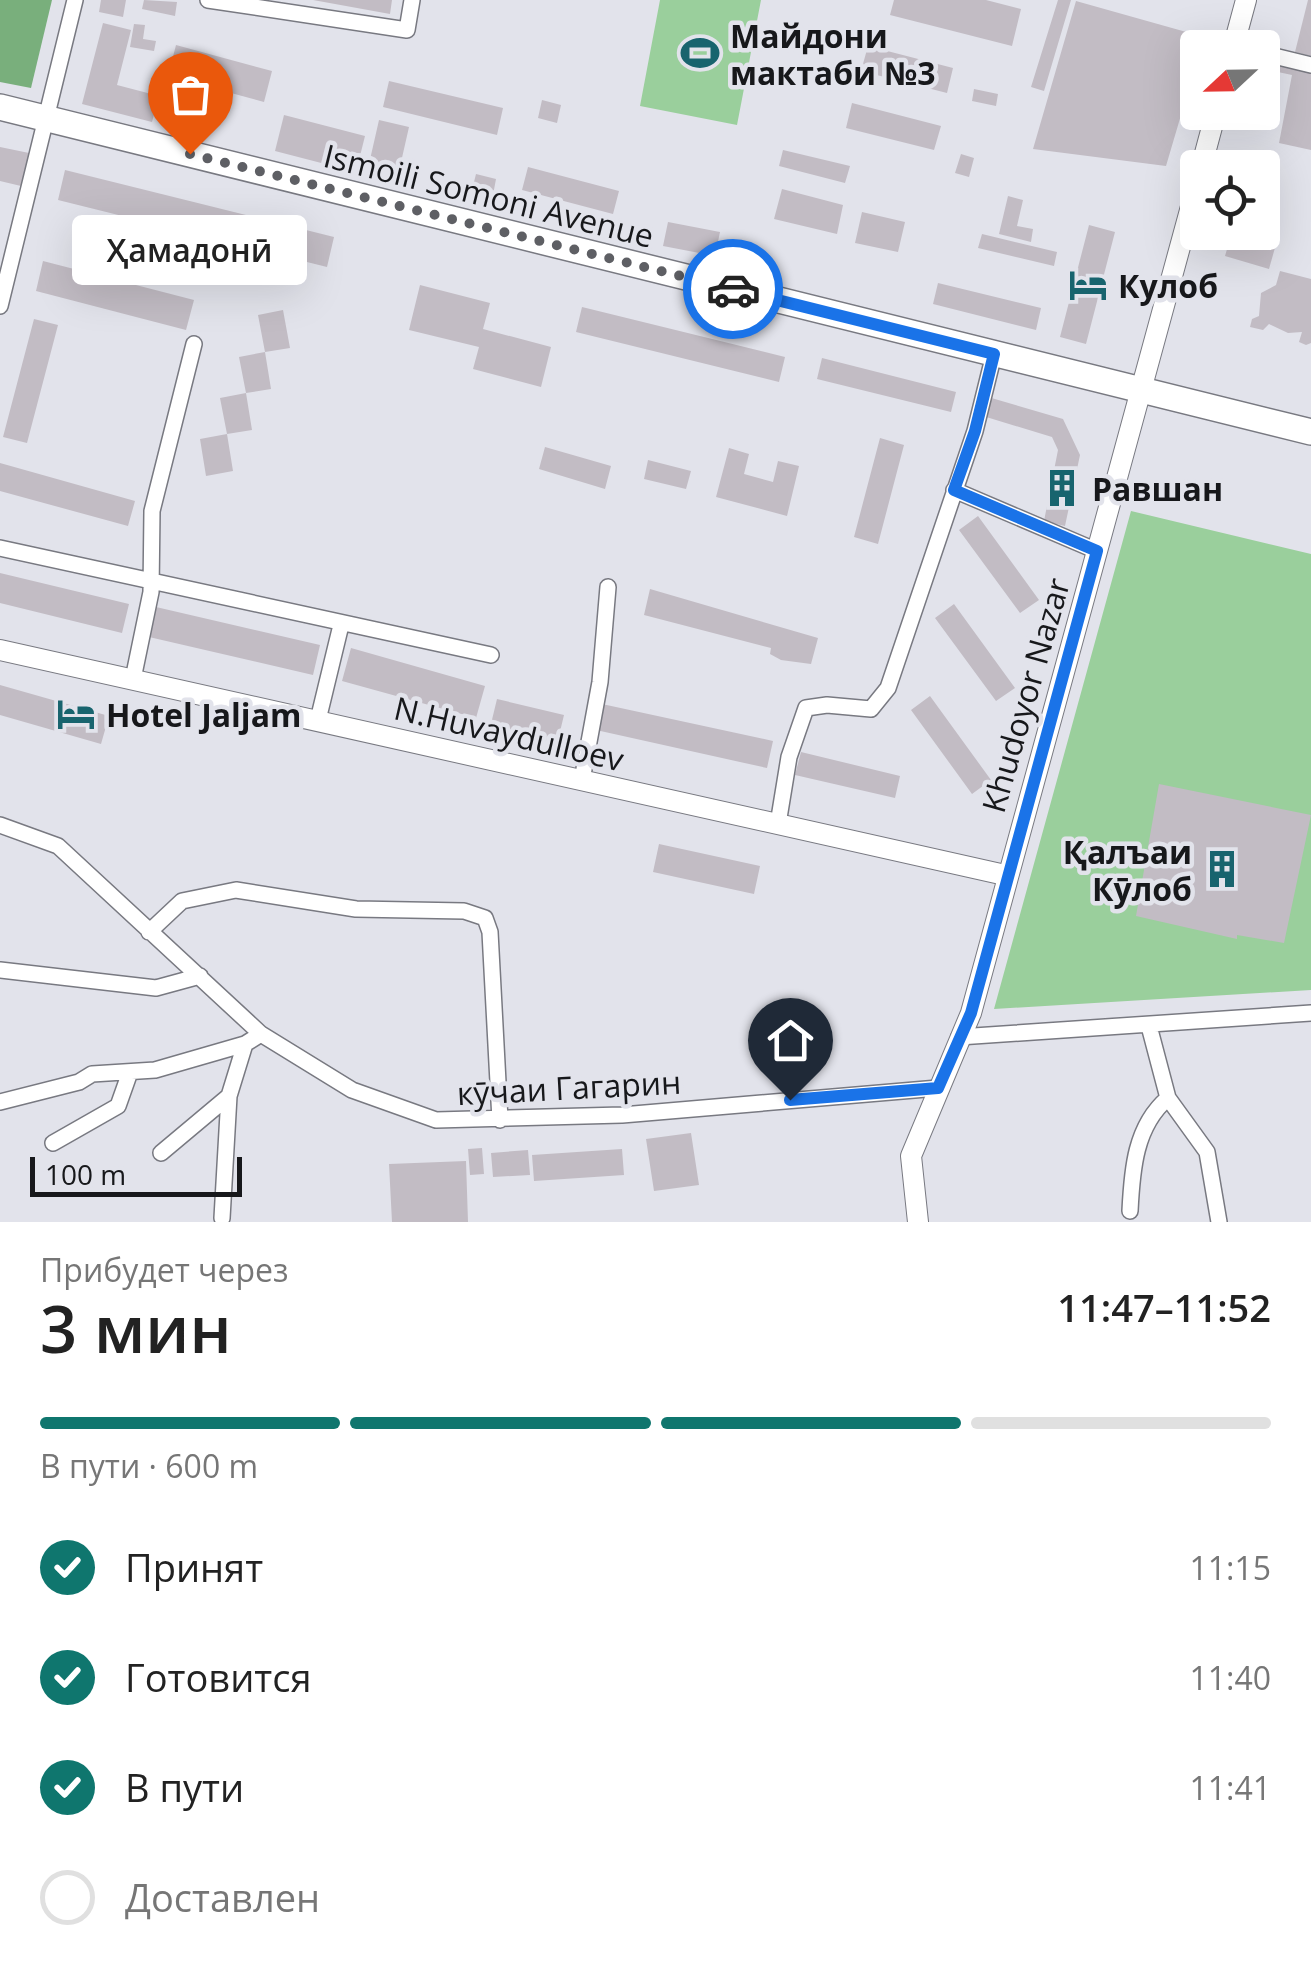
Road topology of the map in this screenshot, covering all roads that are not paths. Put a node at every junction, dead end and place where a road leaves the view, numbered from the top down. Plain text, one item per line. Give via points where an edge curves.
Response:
1 (76, 0) edge
2 (208, 0) edge
3 (412, 0) edge
4 (1246, 0) edge
5 (1239, 30) edge
6 (1280, 57) edge
7 (1311, 65) edge
8 (0, 107) edge
9 (44, 118) junction
10 (1180, 248) edge
11 (0, 306) edge
12 (194, 344) dead end
13 (994, 354) junction
14 (1142, 390) junction
15 (1311, 432) edge
16 (954, 490) junction
17 (0, 548) edge
18 (1097, 551) junction
19 (151, 580) junction
20 (608, 587) dead end
21 (341, 625) junction
22 (0, 650) edge
23 (491, 655) dead end
24 (133, 679) junction
25 (318, 720) junction
26 (582, 780) junction
27 (778, 824) junction
28 (0, 825) edge
29 (1005, 875) junction
30 (149, 932) junction
31 (0, 970) edge
32 (200, 976) junction
33 (1311, 1013) edge
34 (1149, 1026) junction
35 (261, 1034) junction
36 (959, 1037) junction
37 (245, 1044) junction
38 (128, 1074) junction
39 (938, 1088) junction
40 (229, 1096) junction
41 (1168, 1098) junction
42 (0, 1102) edge
43 (500, 1120) junction
44 (52, 1144) dead end
45 (160, 1153) dead end
46 (1130, 1211) dead end
47 (222, 1218) dead end
48 (918, 1222) edge
49 (1220, 1222) edge

1 - 9 street
2 - 3 street via 407,30
4 - 5 street
6 - 7 street
8 - 9 main road, Ismoili Somoni Avenue
9 - 11 street
9 - 13 main road, Ismoili Somoni Avenue
10 - 14 street, Khudoyor Nazar
12 - 19 street via 152,511
13 - 14 main road, Ismoili Somoni Avenue
13 - 16 street
14 - 15 main road, Ismoili Somoni Avenue
14 - 18 street, Khudoyor Nazar
16 - 18 street
16 - 27 street via 888,688 871,708 806,708
17 - 19 street
18 - 29 street, Khudoyor Nazar
19 - 21 street
19 - 24 street
20 - 26 street
21 - 23 street
21 - 25 street
22 - 24 street, N.Huvaydulloev
24 - 25 street, N.Huvaydulloev
25 - 26 street, N.Huvaydulloev
26 - 27 street, N.Huvaydulloev
27 - 29 street, N.Huvaydulloev
28 - 30 street, кӯчаи Гагарин via 58,846
29 - 36 street, Khudoyor Nazar
30 - 32 street, кӯчаи Гагарин
30 - 43 street via 182,901 236,890 356,909 464,911 485,918
31 - 32 street via 156,988
32 - 35 street, кӯчаи Гагарин
33 - 34 street
34 - 36 street
34 - 41 street
35 - 37 street
35 - 43 street, кӯчаи Гагарин via 352,1090 436,1120
36 - 39 street, Khudoyor Nazar
37 - 38 street
37 - 40 street
38 - 42 street via 92,1074
38 - 44 street via 118,1106
39 - 43 street, кӯчаи Гагарин
39 - 48 street, Khudoyor Nazar via 911,1156
40 - 45 street
40 - 47 street
41 - 46 street via 1144,1128 1132,1168
41 - 49 street via 1207,1152

